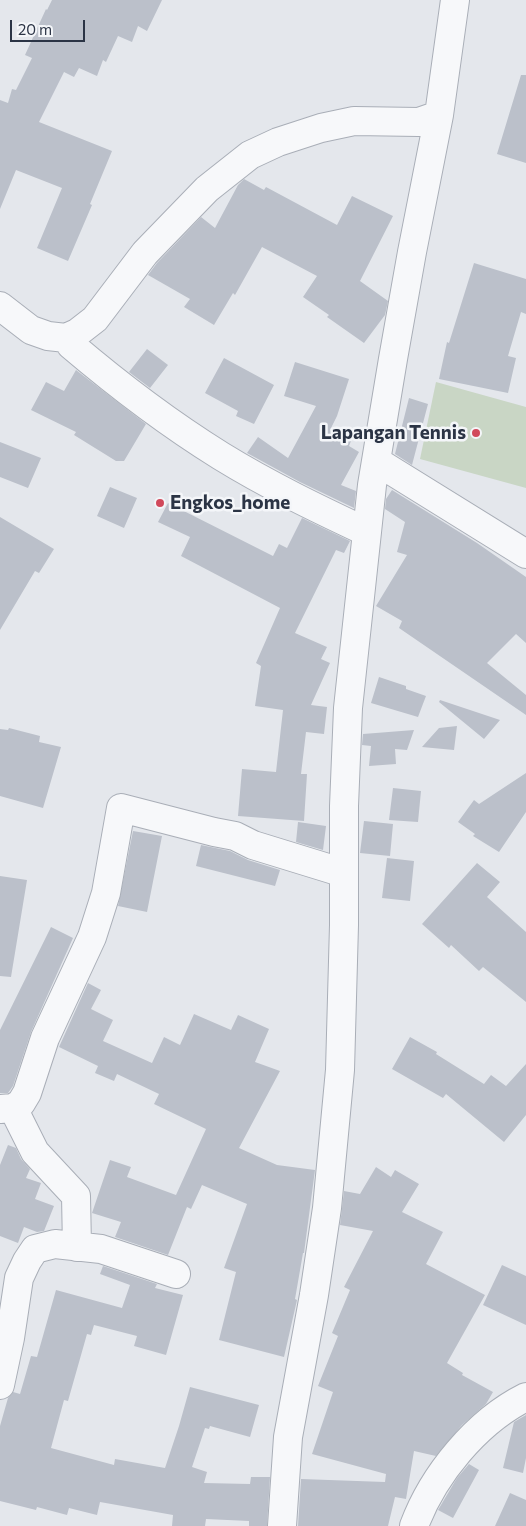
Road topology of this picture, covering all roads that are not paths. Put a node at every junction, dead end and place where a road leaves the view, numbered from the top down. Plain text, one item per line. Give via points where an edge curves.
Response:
1 (455, 0) edge
2 (439, 115) junction
3 (0, 306) edge
4 (66, 338) junction
5 (376, 462) junction
6 (367, 532) junction
7 (526, 554) edge
8 (344, 873) junction
9 (7, 1108) edge
10 (77, 1246) junction
11 (176, 1274) dead end
12 (0, 1385) edge
13 (526, 1397) edge
14 (282, 1526) edge
15 (414, 1526) edge

1 - 2 street
2 - 4 street via 419,122 354,121 278,142 250,155 207,189 145,254 95,319
2 - 5 street
3 - 4 street via 31,330
4 - 6 street via 137,399 223,457 309,505
5 - 6 street
5 - 7 street
6 - 8 street via 348,708
8 - 9 street via 253,845 235,836 121,808 106,893 92,937 44,1038 27,1093 21,1103
8 - 14 street via 340,1070 327,1208 288,1437
9 - 10 street via 36,1152 76,1196
10 - 11 street via 101,1250
10 - 12 street via 55,1244 35,1249 26,1261 19,1278
13 - 15 street via 510,1405 467,1441 435,1485

